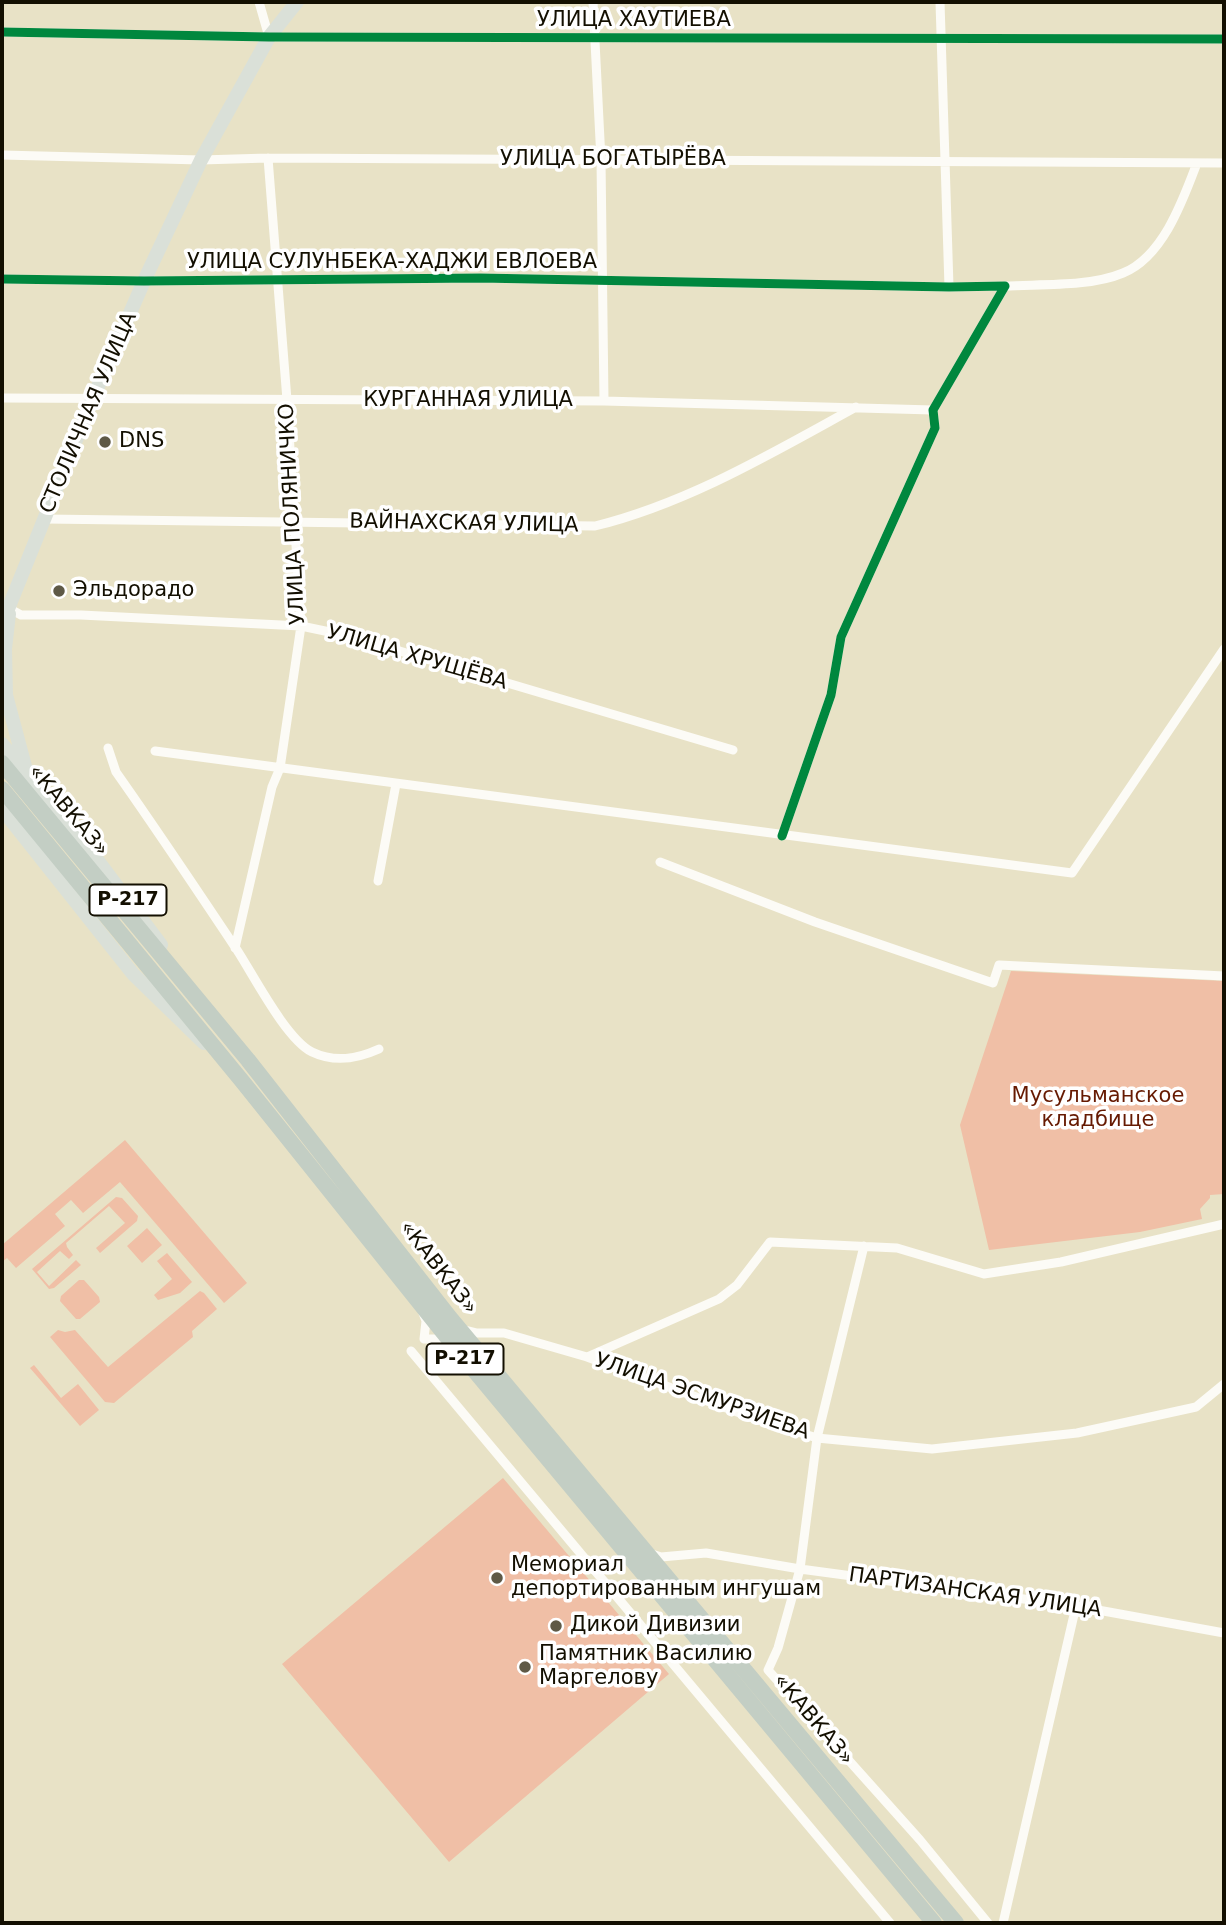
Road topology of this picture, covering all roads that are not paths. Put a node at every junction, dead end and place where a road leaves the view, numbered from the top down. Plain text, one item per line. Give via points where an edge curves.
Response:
1 (258, 2) edge
2 (297, 2) edge
3 (593, 2) edge
4 (940, 2) edge
5 (2, 32) edge
6 (269, 37) junction
7 (596, 38) junction
8 (1224, 39) edge
9 (941, 40) junction
10 (2, 155) edge
11 (268, 158) junction
12 (201, 160) junction
13 (601, 160) junction
14 (944, 162) junction
15 (1197, 163) junction
16 (1224, 165) edge
17 (2, 279) edge
18 (277, 280) junction
19 (603, 280) junction
20 (144, 281) junction
21 (1004, 286) junction
22 (949, 287) junction
23 (2, 398) edge
24 (93, 398) junction
25 (287, 400) junction
26 (604, 401) junction
27 (856, 406) junction
28 (933, 410) junction
29 (44, 519) junction
30 (294, 522) junction
31 (6, 613) edge
32 (2, 624) edge
33 (301, 626) junction
34 (1224, 649) edge
35 (2, 744) edge
36 (108, 748) dead end
37 (733, 750) dead end
38 (155, 751) dead end
39 (2, 763) edge
40 (279, 768) junction
41 (27, 774) junction
42 (396, 784) junction
43 (2, 789) edge
44 (2, 808) edge
45 (782, 836) junction
46 (660, 862) dead end
47 (378, 881) dead end
48 (235, 948) junction
49 (1224, 976) edge
50 (379, 1049) dead end
51 (248, 1060) junction
52 (242, 1081) junction
53 (1224, 1224) edge
54 (864, 1247) junction
55 (459, 1329) junction
56 (488, 1332) junction
57 (411, 1351) dead end
58 (478, 1352) junction
59 (586, 1357) junction
60 (1224, 1384) edge
61 (817, 1438) junction
62 (643, 1551) junction
63 (684, 1555) junction
64 (800, 1569) junction
65 (674, 1586) junction
66 (1076, 1606) junction
67 (1224, 1633) edge
68 (890, 1923) edge
69 (934, 1923) edge
70 (956, 1923) edge
71 (988, 1923) edge
72 (1003, 1923) edge

1 - 6 street
2 - 6 main road, СТОЛИЧНАЯ УЛИЦА
3 - 7 street
4 - 9 street
5 - 6 street, УЛИЦА ХАУТИЕВА
6 - 7 street, УЛИЦА ХАУТИЕВА
6 - 12 main road, СТОЛИЧНАЯ УЛИЦА
7 - 9 street, УЛИЦА ХАУТИЕВА
7 - 13 street
8 - 9 street, УЛИЦА ХАУТИЕВА
9 - 14 street
10 - 12 street, УЛИЦА БОГАТЫРЁВА
11 - 12 street, УЛИЦА БОГАТЫРЁВА
11 - 13 street, УЛИЦА БОГАТЫРЁВА
11 - 18 street, УЛИЦА ПОЛЯНИЧКО
12 - 20 main road, СТОЛИЧНАЯ УЛИЦА
13 - 14 street, УЛИЦА БОГАТЫРЁВА
13 - 19 street
14 - 15 street, УЛИЦА БОГАТЫРЁВА
14 - 22 street
15 - 16 street, УЛИЦА БОГАТЫРЁВА
15 - 21 street, УЛИЦА СУЛУНБЕКА-ХАДЖИ ЕВЛОЕВА via 1177,216 1150,254 1125,273 1096,280
17 - 20 street, УЛИЦА СУЛУНБЕКА-ХАДЖИ ЕВЛОЕВА
18 - 19 street, УЛИЦА СУЛУНБЕКА-ХАДЖИ ЕВЛОЕВА
18 - 20 street, УЛИЦА СУЛУНБЕКА-ХАДЖИ ЕВЛОЕВА
18 - 25 street, УЛИЦА ПОЛЯНИЧКО
19 - 22 street, УЛИЦА СУЛУНБЕКА-ХАДЖИ ЕВЛОЕВА
19 - 26 street
20 - 24 main road, СТОЛИЧНАЯ УЛИЦА
21 - 22 street, УЛИЦА СУЛУНБЕКА-ХАДЖИ ЕВЛОЕВА
21 - 28 street
23 - 24 street, КУРГАННАЯ УЛИЦА
24 - 25 street, КУРГАННАЯ УЛИЦА
24 - 29 main road, СТОЛИЧНАЯ УЛИЦА
25 - 26 street, КУРГАННАЯ УЛИЦА
25 - 30 street, УЛИЦА ПОЛЯНИЧКО
26 - 27 street, КУРГАННАЯ УЛИЦА
27 - 28 street, КУРГАННАЯ УЛИЦА
27 - 30 street, ВАЙНАХСКАЯ УЛИЦА via 749,466 633,517 595,526
28 - 45 street via 935,428 841,636 831,695
29 - 30 street, ВАЙНАХСКАЯ УЛИЦА
29 - 31 main road, СТОЛИЧНАЯ УЛИЦА
30 - 33 street, УЛИЦА ПОЛЯНИЧКО
31 - 32 main road
31 - 33 street, УЛИЦА ХРУЩЁВА
31 - 41 main road, Р-217 via 6,695
33 - 37 street, УЛИЦА ХРУЩЁВА via 349,636
33 - 40 street, УЛИЦА ПОЛЯНИЧКО
34 - 45 street via 1072,873
35 - 41 main road, Р-217
36 - 48 street via 116,772
38 - 40 street
39 - 51 highway, «КАВКАЗ» / Р-217
40 - 42 street
40 - 48 street, УЛИЦА ПОЛЯНИЧКО
41 - 51 main road, Р-217
42 - 45 street
42 - 47 street
43 - 52 highway, «КАВКАЗ» / Р-217
44 - 52 main road, Р-217 via 133,974
46 - 49 street via 814,922 993,983 999,965
48 - 50 street via 293,1038 312,1052 338,1059
51 - 55 highway, «КАВКАЗ» / Р-217
52 - 69 highway, «КАВКАЗ» / Р-217 via 459,1352
53 - 54 street via 1061,1262 984,1274 897,1248
54 - 59 street via 770,1242 737,1285 719,1299
54 - 61 street
55 - 56 street, УЛИЦА ЭСМУРЗИЕВА
55 - 58 highway, «КАВКАЗ» / Р-217
56 - 58 street
56 - 59 street, УЛИЦА ЭСМУРЗИЕВА
57 - 68 street
58 - 62 highway, «КАВКАЗ» / Р-217
59 - 61 street, УЛИЦА ЭСМУРЗИЕВА
60 - 61 street, УЛИЦА ЭСМУРЗИЕВА via 1196,1407 1077,1433 932,1448
61 - 64 street
62 - 63 street, ПАРТИЗАНСКАЯ УЛИЦА via 661,1557
62 - 65 highway, «КАВКАЗ» / Р-217
63 - 64 street, ПАРТИЗАНСКАЯ УЛИЦА via 706,1553
63 - 65 street via 670,1565 668,1574
64 - 66 street, ПАРТИЗАНСКАЯ УЛИЦА
64 - 71 street via 768,1670
65 - 70 highway, «КАВКАЗ» / Р-217
66 - 67 street, ПАРТИЗАНСКАЯ УЛИЦА
66 - 72 street

